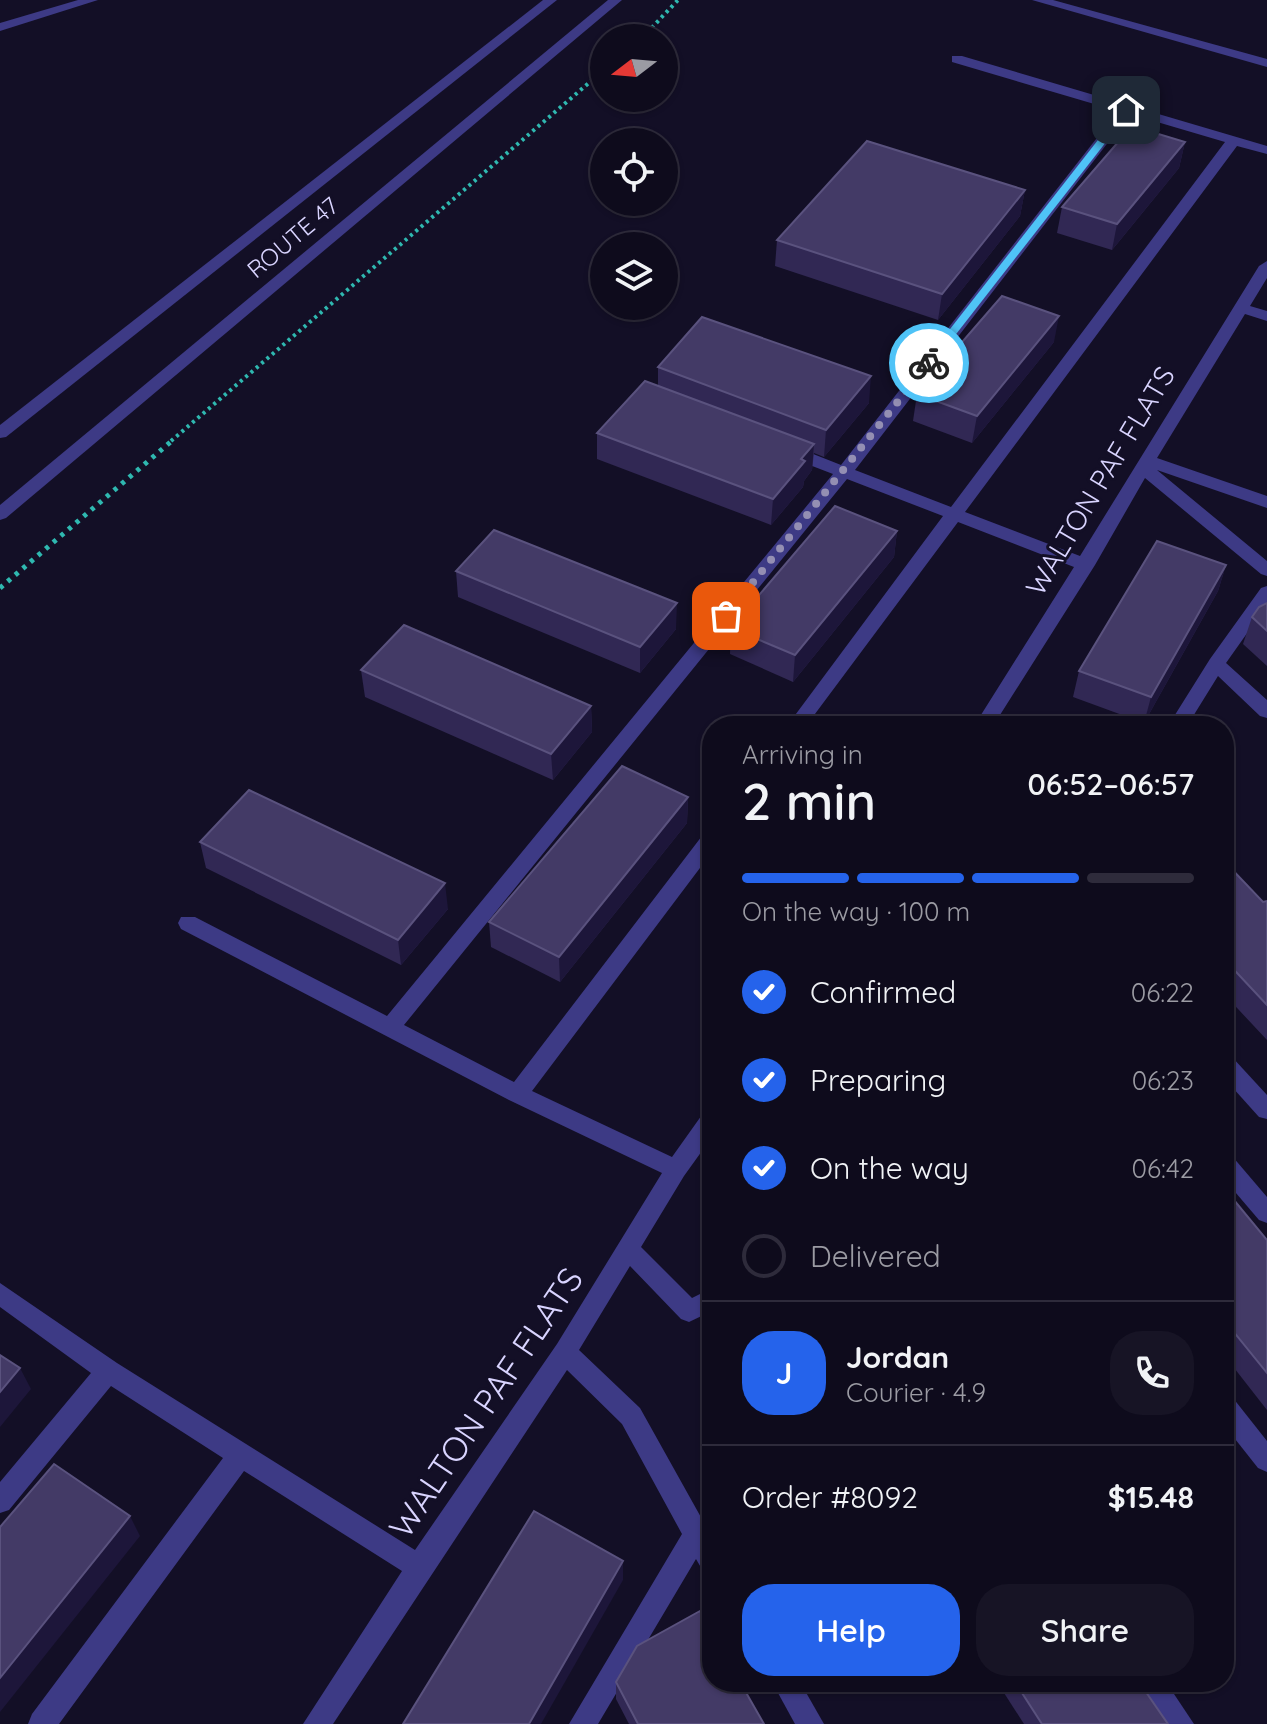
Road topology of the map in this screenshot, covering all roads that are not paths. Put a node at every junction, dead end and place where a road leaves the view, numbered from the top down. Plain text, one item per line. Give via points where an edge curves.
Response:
1 (92, 0) edge
2 (551, 0) edge
3 (616, 0) edge
4 (1038, 0) edge
5 (0, 27) edge
6 (957, 59) dead end
7 (1267, 63) edge
8 (1126, 110) junction
9 (1233, 141) junction
10 (1267, 150) edge
11 (1267, 266) edge
12 (1241, 308) junction
13 (1267, 316) edge
14 (0, 433) edge
15 (770, 444) edge
16 (1144, 463) junction
17 (844, 472) junction
18 (1267, 502) edge
19 (0, 514) edge
20 (956, 515) junction
21 (1086, 565) junction
22 (1267, 570) edge
23 (1267, 592) edge
24 (1216, 664) junction
25 (1267, 711) edge
26 (804, 716) edge
27 (989, 716) edge
28 (1183, 716) edge
29 (702, 850) edge
30 (188, 923) dead end
31 (391, 1026) junction
32 (1234, 1074) edge
33 (517, 1094) junction
34 (1267, 1110) edge
35 (702, 1133) edge
36 (676, 1169) junction
37 (1234, 1175) edge
38 (1267, 1213) edge
39 (628, 1249) junction
40 (0, 1294) edge
41 (702, 1304) edge
42 (565, 1352) junction
43 (108, 1371) junction
44 (1234, 1419) edge
45 (241, 1454) junction
46 (1267, 1460) edge
47 (0, 1501) edge
48 (696, 1535) junction
49 (702, 1545) edge
50 (419, 1567) junction
51 (791, 1692) edge
52 (1157, 1692) edge
53 (42, 1724) edge
54 (317, 1724) edge
55 (583, 1724) edge
56 (810, 1724) edge
57 (1180, 1724) edge

1 - 5 street
2 - 14 street, ROUTE 47
3 - 19 street, ROUTE 47
4 - 7 street
6 - 8 street
8 - 9 street
8 - 17 street
9 - 10 street
9 - 20 street
11 - 12 street, WALTON PAF FLATS
12 - 13 street
12 - 16 street, WALTON PAF FLATS
15 - 17 street
16 - 18 street
16 - 21 street, WALTON PAF FLATS
16 - 22 street
17 - 20 street
17 - 31 street
20 - 21 street
20 - 26 street
21 - 27 street, WALTON PAF FLATS
23 - 24 street
24 - 25 street
24 - 28 street
29 - 33 street
30 - 31 street
31 - 33 street
32 - 34 street
33 - 36 street
35 - 36 street, WALTON PAF FLATS
36 - 39 street, WALTON PAF FLATS
37 - 38 street
39 - 41 street via 689,1311
39 - 42 street, WALTON PAF FLATS
40 - 43 street
42 - 48 street via 631,1416
42 - 50 street, WALTON PAF FLATS
43 - 45 street
43 - 47 street
44 - 46 street
45 - 50 street
45 - 53 street
48 - 49 street
48 - 55 street
50 - 54 street, WALTON PAF FLATS
51 - 56 street
52 - 57 street

